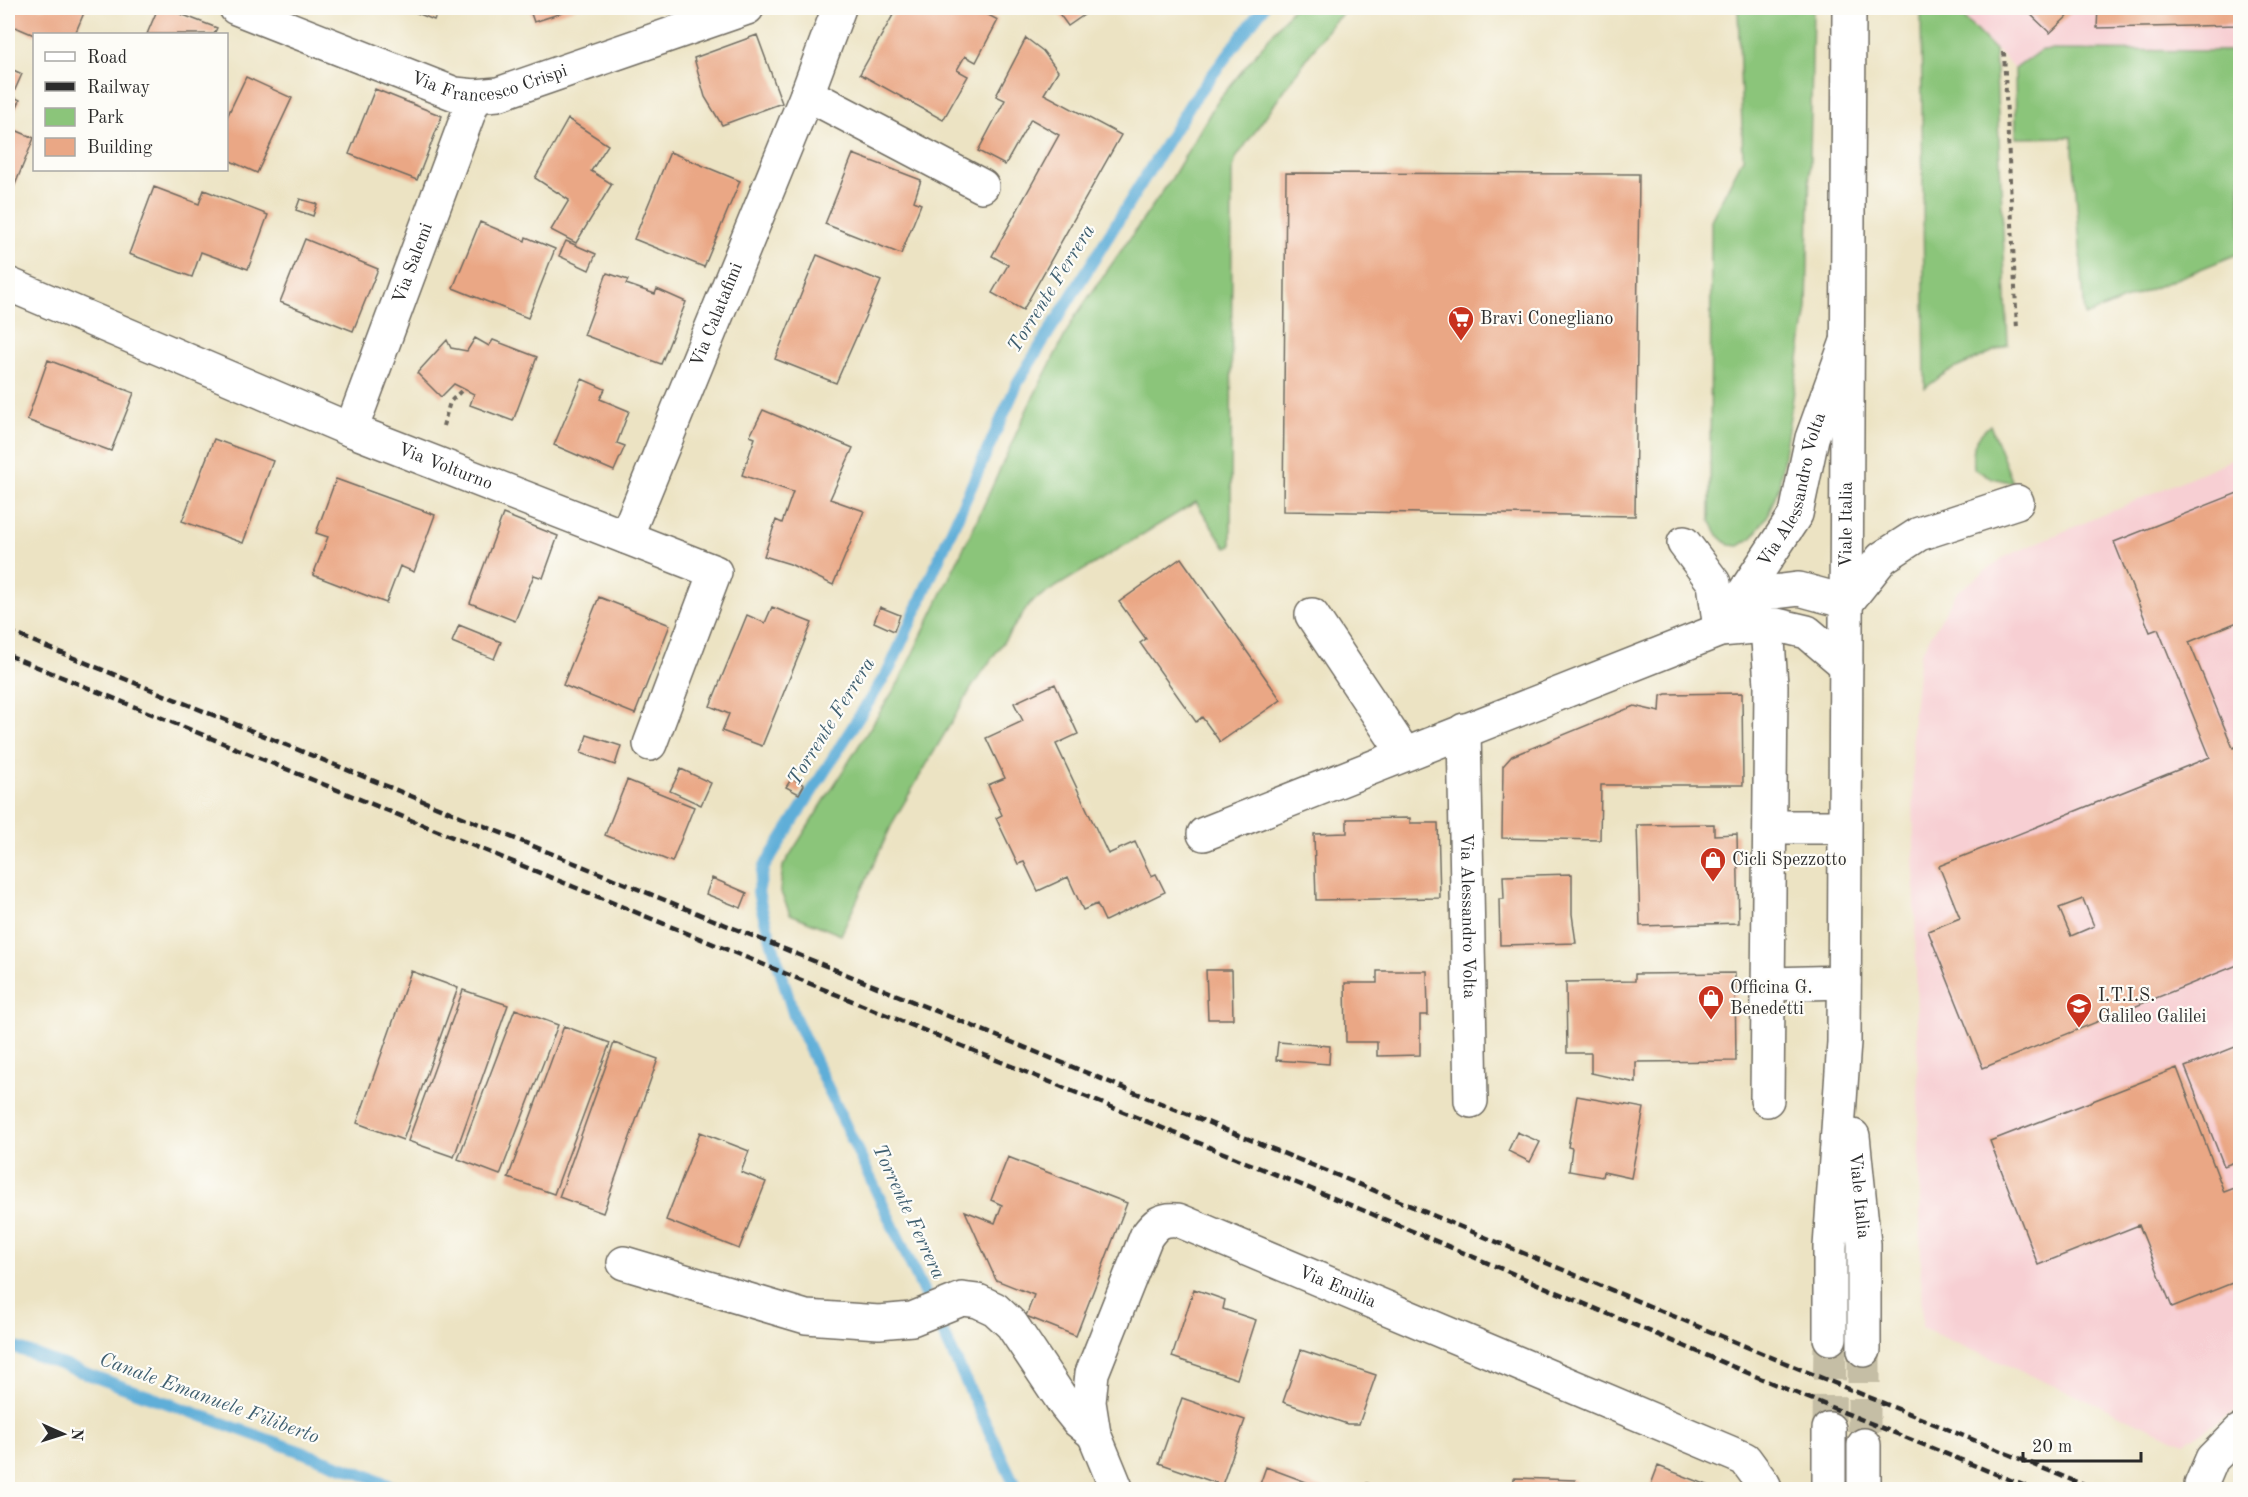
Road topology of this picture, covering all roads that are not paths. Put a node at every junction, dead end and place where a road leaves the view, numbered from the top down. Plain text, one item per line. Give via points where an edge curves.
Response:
1 (236, 8) edge
2 (747, 8) edge
3 (838, 8) edge
4 (1849, 8) edge
5 (807, 94) junction
6 (475, 96) junction
7 (982, 186) dead end
8 (8, 285) edge
9 (1846, 342) junction
10 (351, 430) junction
11 (2017, 502) dead end
12 (626, 537) junction
13 (1684, 543) dead end
14 (1847, 602) junction
15 (1312, 615) dead end
16 (1767, 626) junction
17 (1720, 630) junction
18 (1846, 665) junction
19 (1464, 730) junction
20 (650, 744) dead end
21 (1404, 753) junction
22 (1771, 827) junction
23 (1845, 827) junction
24 (1204, 834) dead end
25 (1844, 982) junction
26 (1769, 984) junction
27 (1844, 1042) junction
28 (1767, 1100) dead end
29 (1471, 1101) dead end
30 (624, 1263) dead end
31 (1830, 1338) tunnel mouth
32 (1864, 1350) tunnel mouth
33 (1829, 1430) tunnel mouth
34 (2241, 1431) edge
35 (1094, 1434) junction
36 (1864, 1445) tunnel mouth
37 (2200, 1485) dead end
38 (1117, 1490) edge
39 (1764, 1490) edge
40 (1829, 1490) edge
41 (1864, 1490) edge

1 - 6 street, Via Francesco Crispi via 455,94
2 - 6 street, Via Francesco Crispi via 498,94
3 - 5 street, Via Calatafimi
4 - 9 street, Viale Italia
5 - 7 street
5 - 12 street, Via Calatafimi
6 - 10 street, Via Salemi
8 - 10 street, Via Volturno
9 - 14 street, Viale Italia
9 - 17 street, Via Alessandro Volta via 1812,438 1796,514
10 - 12 street, Via Volturno
11 - 14 street via 1919,534 1882,558
12 - 20 street, Via Volturno via 715,572
13 - 17 street via 1714,584
14 - 17 street, Via Alessandro Volta via 1799,589 1765,593
14 - 18 street, Viale Italia
15 - 21 street
16 - 17 street, Via Alessandro Volta
16 - 18 street, Via Alessandro Volta via 1807,632
16 - 22 street via 1772,685
17 - 19 street, Via Alessandro Volta
18 - 23 street, Viale Italia
19 - 21 street, Via Alessandro Volta
19 - 29 street, Via Alessandro Volta
21 - 24 street, Via Alessandro Volta
22 - 23 street
22 - 26 street
23 - 25 street, Viale Italia
25 - 26 street
25 - 27 street, Viale Italia
26 - 28 street
27 - 31 street, Viale Italia via 1830,1247
27 - 32 street, Viale Italia via 1864,1244
30 - 35 street via 806,1317 879,1322 912,1319 962,1299 978,1301 995,1309 1012,1325 1066,1406
33 - 40 street
34 - 37 street via 2212,1459
35 - 38 street, Via Emilia
35 - 39 street, Via Emilia via 1089,1402 1092,1373 1146,1237 1156,1224 1168,1219 1745,1459
36 - 41 street

